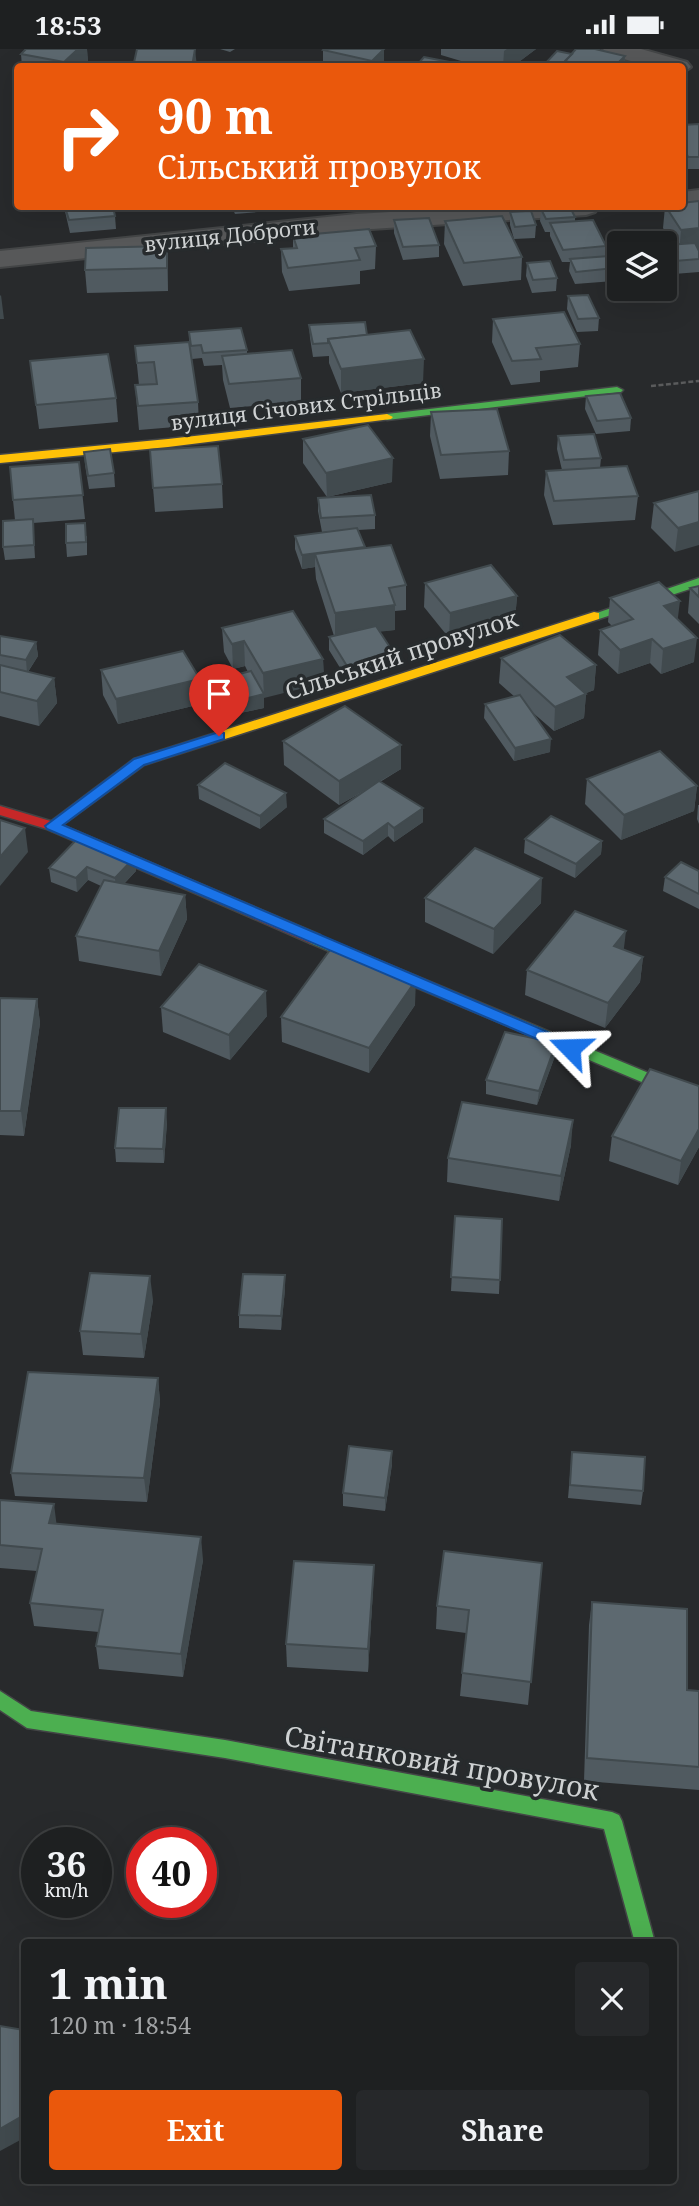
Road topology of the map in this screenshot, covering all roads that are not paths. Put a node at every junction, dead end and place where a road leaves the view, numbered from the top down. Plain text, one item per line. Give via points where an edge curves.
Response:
1 (615, 49) edge
2 (666, 63) edge
3 (540, 210) edge
4 (0, 259) edge
5 (617, 390) edge
6 (0, 459) edge
7 (699, 583) edge
8 (0, 810) edge
9 (52, 826) junction
10 (699, 1100) edge
11 (0, 1699) edge
12 (644, 1939) dead end

1 - 2 street
3 - 4 street, вулиця Доброти via 356,222
5 - 6 street, вулиця Січових Стрільців
7 - 9 street, Сільський провулок via 139,762
8 - 9 street
9 - 10 street
11 - 12 street, Світанковий провулок via 27,1719 225,1749 612,1821

